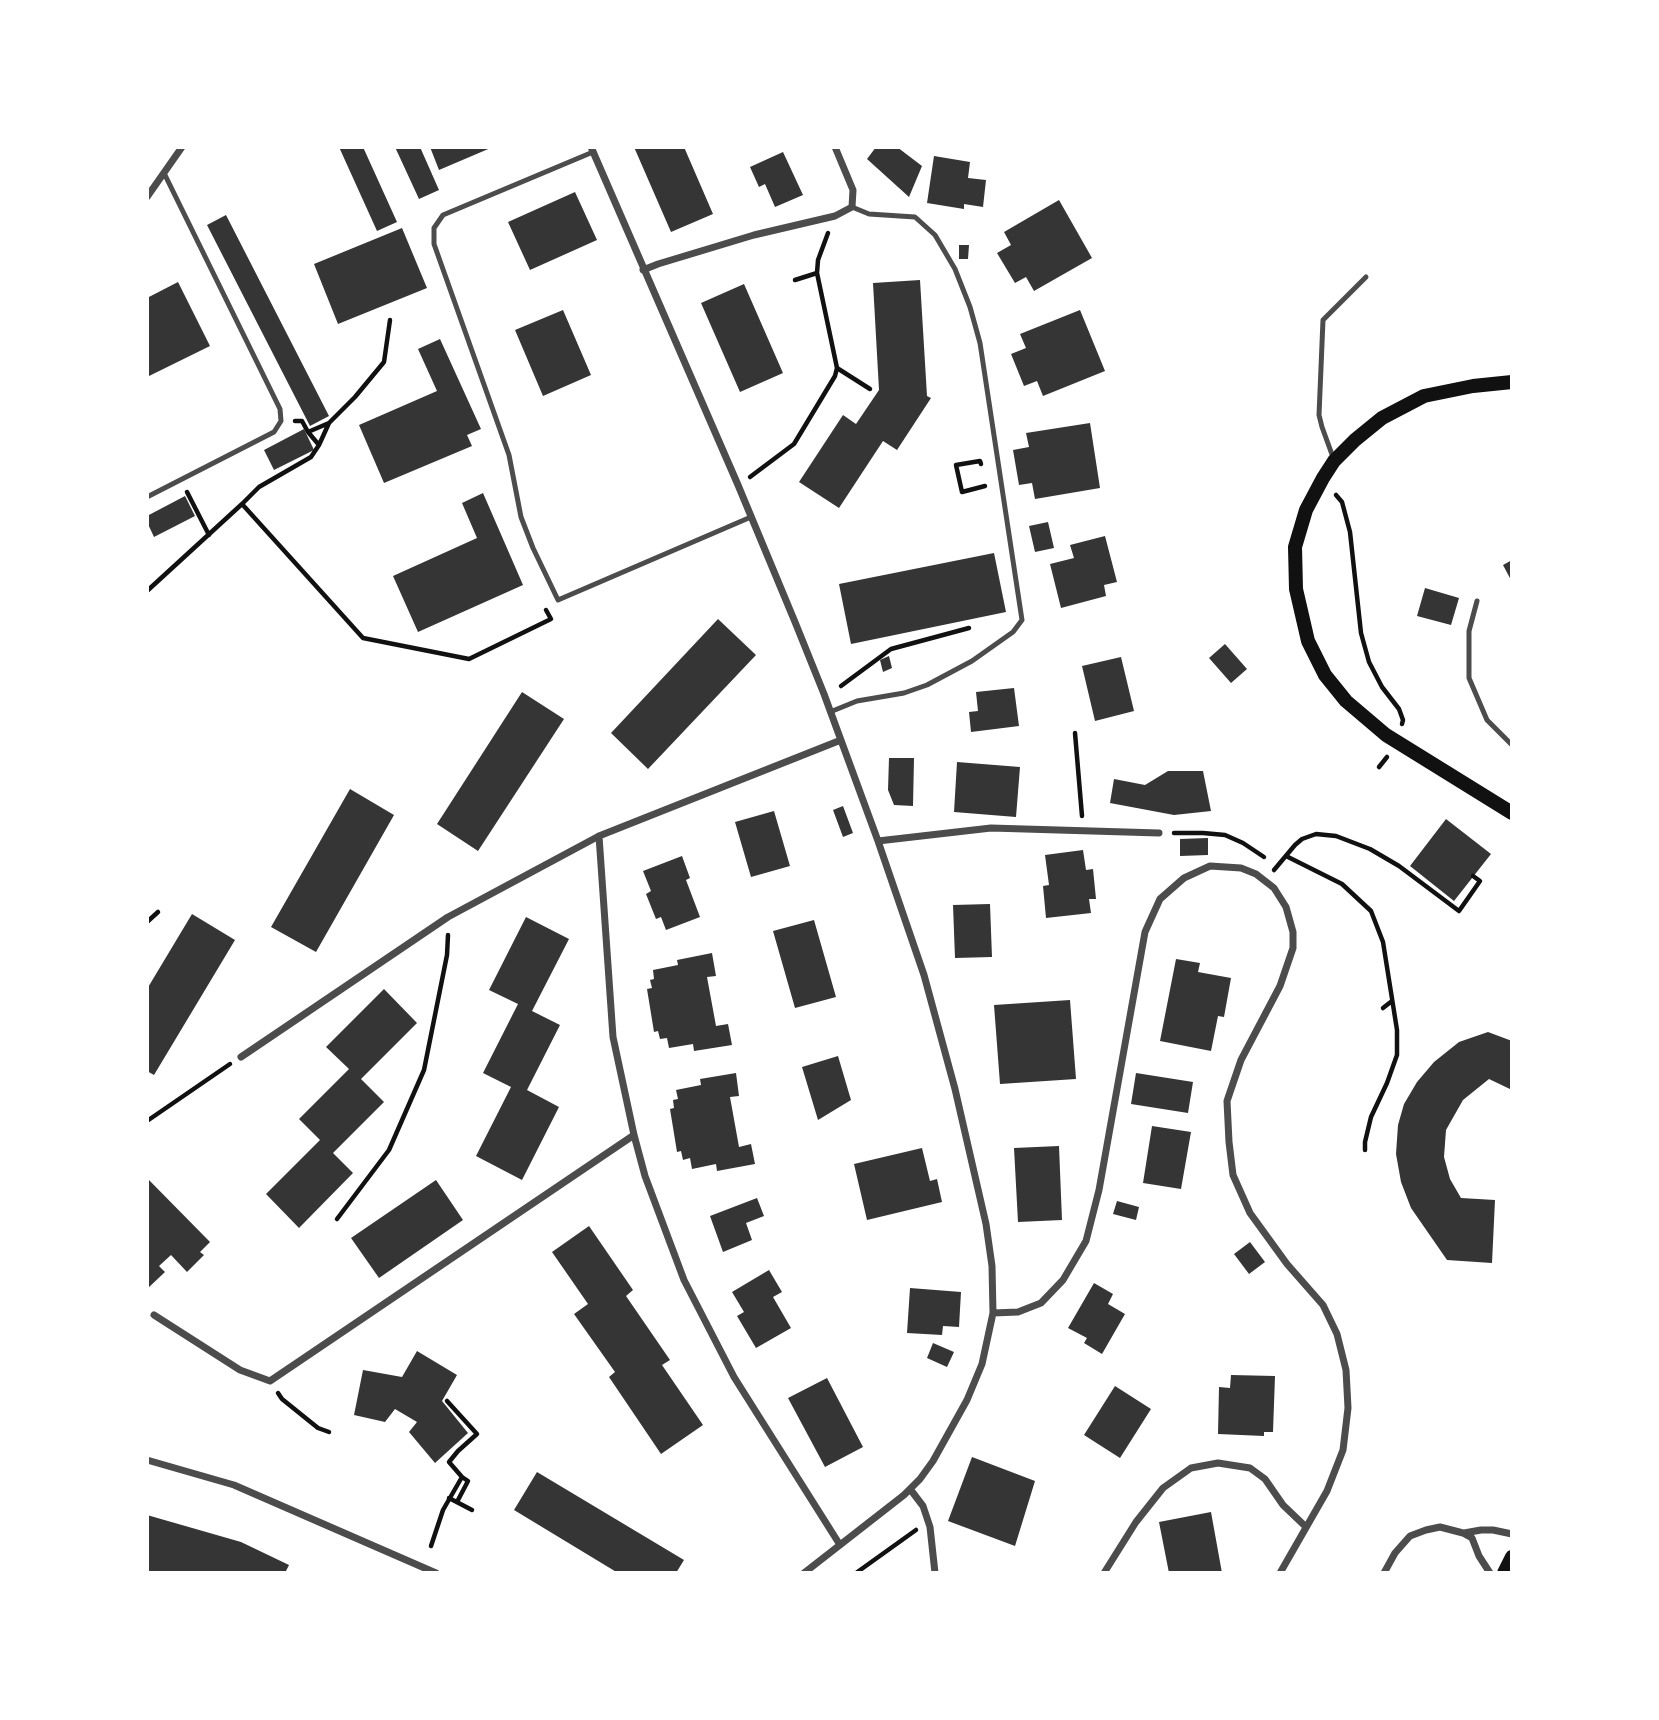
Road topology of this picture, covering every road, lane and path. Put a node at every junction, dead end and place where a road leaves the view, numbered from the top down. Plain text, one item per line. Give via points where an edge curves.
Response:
1 (182, 147) edge
2 (835, 147) edge
3 (592, 149) edge
4 (164, 173) junction
5 (147, 197) edge
6 (852, 207) junction
7 (835, 216) junction
8 (643, 270) junction
9 (817, 273) junction
10 (1366, 277) dead end
11 (795, 280) dead end
12 (390, 320) dead end
13 (837, 368) junction
14 (1512, 382) edge
15 (870, 389) dead end
16 (281, 421) junction
17 (329, 422) junction
18 (308, 432) junction
19 (319, 445) junction
20 (1334, 461) junction
21 (999, 469) junction
22 (982, 472) junction
23 (1323, 478) junction
24 (180, 480) junction
25 (738, 485) junction
26 (147, 497) edge
27 (242, 504) junction
28 (751, 517) junction
29 (209, 535) junction
30 (147, 591) edge
31 (1477, 601) dead end
32 (545, 609) dead end
33 (969, 628) dead end
34 (841, 687) dead end
35 (830, 712) junction
36 (1076, 733) dead end
37 (841, 740) junction
38 (1397, 742) junction
39 (1512, 745) edge
40 (1379, 767) dead end
41 (1080, 795) dead end
42 (1512, 813) edge
43 (1159, 833) joint
44 (599, 836) junction
45 (878, 841) junction
46 (1262, 856) dead end
47 (1473, 876) dead end
48 (158, 912) dead end
49 (448, 917) junction
50 (147, 922) edge
51 (1392, 1001) junction
52 (1383, 1008) dead end
53 (241, 1057) joint
54 (147, 1121) edge
55 (634, 1135) junction
56 (1365, 1150) dead end
57 (337, 1219) dead end
58 (993, 1313) junction
59 (154, 1315) dead end
60 (270, 1381) junction
61 (447, 1401) dead end
62 (330, 1432) dead end
63 (147, 1460) edge
64 (462, 1477) junction
65 (909, 1489) junction
66 (449, 1498) junction
67 (457, 1502) junction
68 (472, 1510) dead end
69 (1306, 1527) junction
70 (916, 1530) dead end
71 (1463, 1533) junction
72 (1512, 1534) edge
73 (840, 1545) junction
74 (431, 1546) dead end
75 (1512, 1557) edge
76 (436, 1573) edge
77 (804, 1573) edge
78 (856, 1573) edge
79 (935, 1573) edge
80 (1104, 1573) edge
81 (1279, 1573) edge
82 (1384, 1573) edge
83 (1490, 1573) edge
84 (1504, 1573) edge

1 - 4 street
2 - 6 street via 853,190
3 - 8 street
3 - 28 lane via 443,215 434,228 434,244 509,455 521,517 533,548 558,600
4 - 5 street
4 - 16 lane via 280,409
6 - 7 street
6 - 21 lane via 869,214 915,217 934,235 954,269 980,343
7 - 8 street via 754,235
7 - 9 path
8 - 25 street
9 - 11 path
9 - 13 path
10 - 20 lane via 1323,320 1319,415
12 - 17 path via 384,362
13 - 15 path
13 - 25 path via 794,444
14 - 20 main road via 1424,396 1382,418
16 - 18 path via 302,421
16 - 24 lane via 274,432
17 - 18 path
17 - 19 path
18 - 19 path
19 - 27 path via 311,457 259,487
20 - 23 main road
21 - 22 path
21 - 35 lane via 1023,620 972,662 926,685
22 - 22 path via 980,461 957,466 962,492 986,487
23 - 38 path via 1342,502 1369,662 1403,720
23 - 38 main road via 1306,510 1295,547 1296,589 1307,641 1346,701
24 - 26 lane
24 - 29 path
25 - 28 street
27 - 29 path
27 - 32 path via 363,638 469,659 551,619
28 - 35 street
29 - 30 path
31 - 39 lane via 1469,631 1469,678 1487,720
33 - 34 path via 891,649
35 - 37 street
36 - 41 path
37 - 44 street
37 - 45 street
38 - 40 path
38 - 42 main road
43 - 45 street via 991,828
43 - 46 path via 1225,835
44 - 49 street
44 - 55 street via 613,1037
45 - 58 street via 924,975 955,1089 986,1224
47 - 51 path via 1480,881 1459,911 1399,866 1336,836 1316,834 1302,839 1286,856 1342,884 1371,911 1383,942
48 - 50 path
49 - 53 street
49 - 57 path via 447,955 424,1070 389,1150
51 - 52 path
51 - 56 path via 1396,1055 1371,1117
53 - 54 path
55 - 60 street
55 - 73 street via 684,1280 734,1377
58 - 65 street via 982,1364 967,1400 933,1461
58 - 69 street via 1018,1312 1041,1303 1063,1280 1086,1241 1145,932 1160,899 1184,878 1210,866 1256,874 1274,888 1286,907 1293,948 1227,1101 1233,1175 1250,1213 1323,1306 1346,1370 1343,1450
59 - 60 street via 240,1370
60 - 62 path via 282,1399 318,1428
61 - 64 path via 477,1434 449,1462
63 - 76 street via 234,1485
64 - 66 path
64 - 67 path via 468,1481
65 - 73 street
65 - 79 street via 923,1506 930,1527
66 - 67 path
66 - 74 path
67 - 68 path
69 - 80 street via 1250,1468 1219,1463 1191,1468 1163,1488
69 - 81 street
70 - 78 path
71 - 72 street via 1493,1530
71 - 82 street via 1440,1527 1410,1536
71 - 83 street via 1472,1538
73 - 77 street
75 - 84 main road

